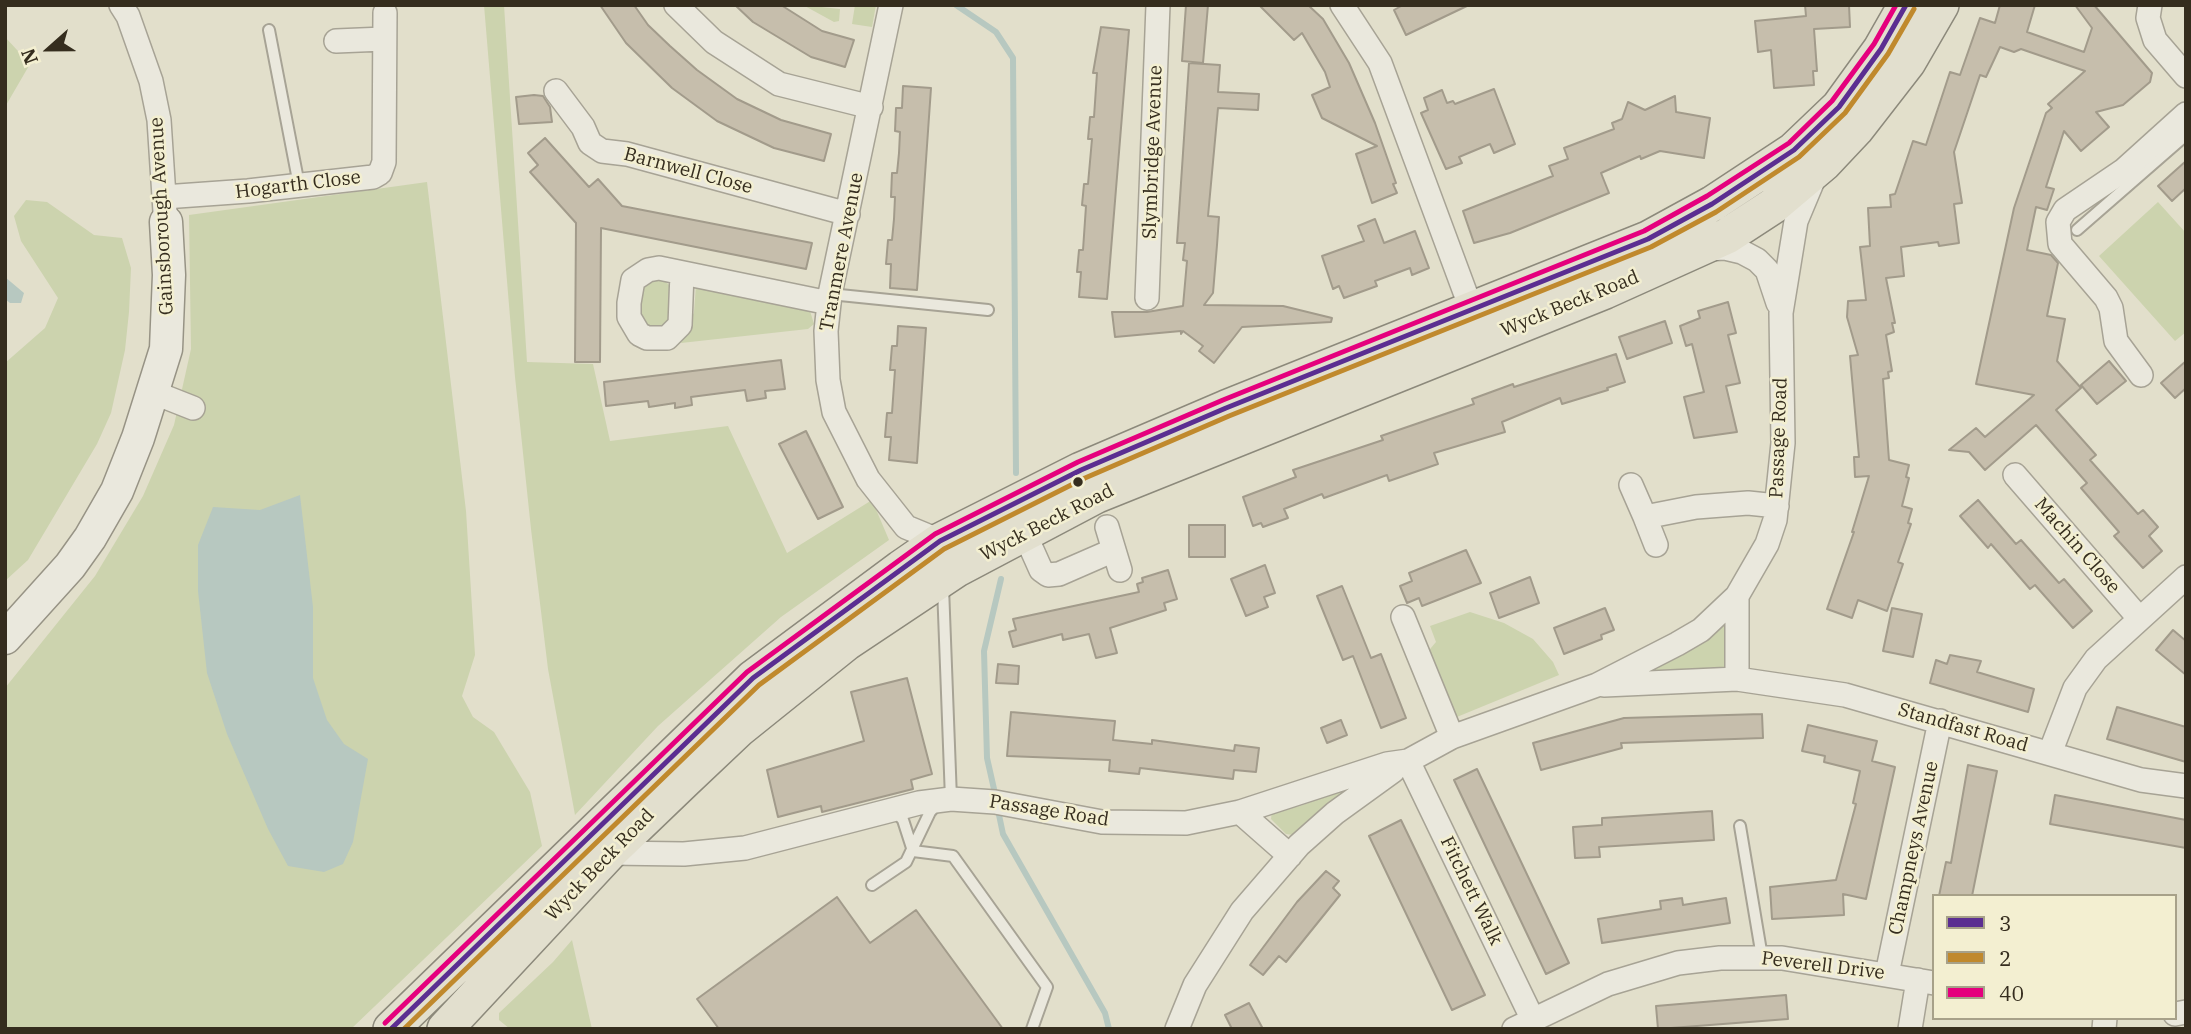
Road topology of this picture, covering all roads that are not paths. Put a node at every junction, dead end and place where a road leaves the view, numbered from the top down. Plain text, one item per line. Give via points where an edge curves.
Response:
1 (676, 5) edge
2 (891, 5) edge
3 (1158, 5) edge
4 (1342, 5) edge
5 (1906, 5) edge
6 (1941, 5) edge
7 (2150, 5) edge
8 (132, 9) edge
9 (385, 9) edge
10 (269, 30) dead end
11 (384, 39) junction
12 (336, 41) dead end
13 (2186, 76) edge
14 (556, 91) dead end
15 (871, 107) junction
16 (2186, 114) edge
17 (2186, 135) edge
18 (1824, 163) junction
19 (299, 185) junction
20 (1773, 206) joint
21 (165, 209) junction
22 (849, 214) junction
23 (2077, 230) dead end
24 (1697, 252) junction
25 (682, 273) dead end
26 (1147, 298) dead end
27 (830, 299) junction
28 (988, 310) dead end
29 (1472, 311) junction
30 (1781, 313) junction
31 (2141, 375) dead end
32 (155, 393) junction
33 (193, 408) dead end
34 (2015, 475) dead end
35 (1631, 485) dead end
36 (1777, 506) junction
37 (1645, 517) junction
38 (1107, 527) dead end
39 (1024, 532) junction
40 (940, 541) junction
41 (1656, 545) dead end
42 (943, 577) junction
43 (2186, 577) edge
44 (1737, 596) junction
45 (1403, 617) dead end
46 (2139, 618) junction
47 (5, 638) edge
48 (1737, 680) junction
49 (1597, 685) junction
50 (1940, 721) junction
51 (1452, 737) junction
52 (2050, 753) junction
53 (1408, 761) junction
54 (2186, 786) edge
55 (946, 799) junction
56 (894, 809) junction
57 (1240, 812) junction
58 (1740, 826) dead end
59 (913, 851) junction
60 (597, 852) junction
61 (1290, 856) junction
62 (872, 885) dead end
63 (535, 910) junction
64 (1762, 957) junction
65 (1887, 974) junction
66 (1926, 981) edge
67 (1524, 1024) edge
68 (391, 1029) edge
69 (445, 1029) edge
70 (1032, 1029) edge
71 (1177, 1029) edge
72 (1910, 1029) edge

1 - 15 street via 714,42 779,84
2 - 15 street, Tranmere Avenue
3 - 26 street, Slymbridge Avenue
4 - 29 street via 1380,63
5 - 29 main road, Wyck Beck Road via 1839,107 1794,150 1648,239
6 - 18 main road, Passage Road via 1875,107
7 - 13 street via 2148,18 2155,40
8 - 21 street, Gainsborough Avenue via 159,120
9 - 11 street, Hogarth Close
10 - 19 lane
11 - 12 street
11 - 19 street, Hogarth Close via 384,162 380,173
14 - 22 street, Barnwell Close via 590,143 602,152 627,154
15 - 22 street, Tranmere Avenue
16 - 31 street via 2158,132 2124,170 2091,186 2065,210 2057,234 2069,257 2111,308 2112,342
17 - 23 lane
18 - 20 main road, Passage Road
18 - 30 street, Passage Road via 1796,220
19 - 21 street, Hogarth Close via 183,198
20 - 24 main road, Wyck Beck Road
21 - 32 street, Gainsborough Avenue via 169,275 166,349
22 - 27 street, Tranmere Avenue
24 - 30 street, Passage Road via 1725,248 1757,260 1767,270
24 - 39 main road, Wyck Beck Road via 1097,495
25 - 27 street
27 - 28 lane
27 - 40 street, Tranmere Avenue via 825,351 834,412 868,479 893,513 906,527
29 - 40 main road, Wyck Beck Road via 1081,470
30 - 36 street, Passage Road via 1783,443
32 - 33 street
32 - 47 street, Gainsborough Avenue via 117,491 90,538
34 - 46 street, Machin Close
35 - 37 street
36 - 37 street via 1696,507
36 - 44 street, Passage Road via 1767,544
37 - 41 street
38 - 39 street via 1117,560 1048,575 1041,570
39 - 42 main road, Wyck Beck Road
40 - 60 main road, Wyck Beck Road via 752,678
42 - 55 lane
42 - 60 main road, Wyck Beck Road via 808,671
43 - 46 street
44 - 48 street
44 - 49 street, Passage Road via 1701,630
45 - 51 street via 1422,640
46 - 52 street via 2096,659 2075,688
48 - 49 street, Passage Road
48 - 50 street, Standfast Road via 1845,695
49 - 51 street, Passage Road
50 - 52 street, Standfast Road
50 - 65 street, Champneys Avenue
51 - 53 street, Passage Road
52 - 54 street, Standfast Road via 2141,780
53 - 57 street, Passage Road
53 - 61 street via 1335,813
53 - 67 street, Fitchett Walk
55 - 56 street, Passage Road
55 - 57 street, Passage Road via 995,802 1102,822 1186,822
55 - 59 lane via 930,812
56 - 59 lane via 903,820
56 - 60 street, Passage Road via 861,810 745,848 684,854
57 - 61 street
58 - 64 lane
59 - 62 lane
59 - 70 lane via 953,856 1047,987
60 - 63 main road, Wyck Beck Road
61 - 71 street via 1242,911 1195,985
63 - 68 main road, Wyck Beck Road
63 - 69 main road, Wyck Beck Road
64 - 65 street, Peverell Drive
64 - 67 street, Peverell Drive via 1678,963 1608,984
65 - 66 street, Peverell Drive
66 - 72 street

